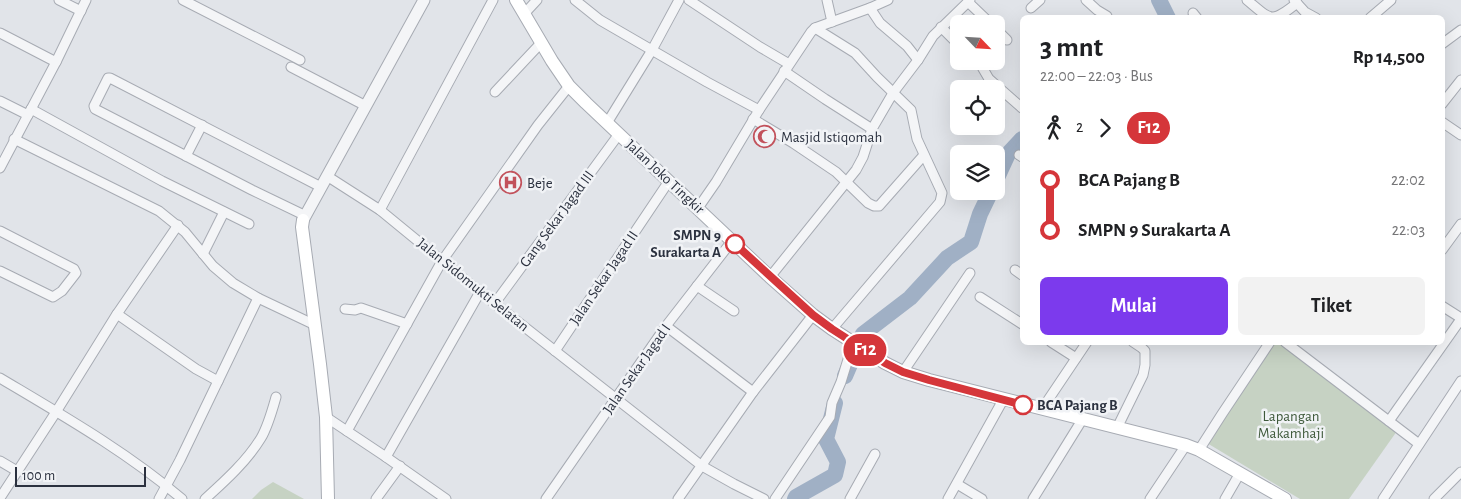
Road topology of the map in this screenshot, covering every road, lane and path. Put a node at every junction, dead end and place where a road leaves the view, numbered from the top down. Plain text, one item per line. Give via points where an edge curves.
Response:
1 (59, 0) edge
2 (86, 0) edge
3 (183, 0) edge
4 (424, 0) edge
5 (493, 0) edge
6 (516, 0) edge
7 (537, 0) edge
8 (575, 0) edge
9 (591, 0) edge
10 (679, 0) edge
11 (689, 0) edge
12 (827, 0) edge
13 (888, 0) edge
14 (1040, 0) edge
15 (1086, 0) edge
16 (1247, 0) edge
17 (1391, 0) edge
18 (969, 1) edge
19 (1296, 2) edge
20 (1379, 4) edge
21 (584, 8) junction
22 (870, 8) junction
23 (1031, 8) dead end
24 (81, 11) junction
25 (524, 14) junction
26 (982, 15) edge
27 (1105, 15) edge
28 (1266, 15) edge
29 (1283, 15) edge
30 (1310, 15) edge
31 (1372, 15) edge
32 (832, 22) junction
33 (941, 27) junction
34 (815, 28) junction
35 (1461, 30) edge
36 (0, 34) edge
37 (950, 36) edge
38 (540, 42) junction
39 (1445, 42) edge
40 (652, 50) junction
41 (300, 60) dead end
42 (918, 60) junction
43 (56, 62) junction
44 (291, 67) dead end
45 (787, 67) junction
46 (984, 70) edge
47 (1461, 80) edge
48 (569, 86) junction
49 (495, 92) dead end
50 (893, 93) junction
51 (1445, 100) edge
52 (0, 101) edge
53 (366, 106) junction
54 (1020, 106) edge
55 (759, 110) junction
56 (30, 112) junction
57 (753, 118) junction
58 (607, 123) junction
59 (1445, 124) edge
60 (202, 125) junction
61 (872, 129) junction
62 (619, 134) junction
63 (1461, 135) edge
64 (14, 139) junction
65 (924, 155) junction
66 (2, 156) edge
67 (186, 156) junction
68 (0, 168) edge
69 (328, 176) junction
70 (669, 181) junction
71 (846, 182) junction
72 (320, 186) junction
73 (698, 208) junction
74 (380, 210) junction
75 (224, 212) junction
76 (305, 218) junction
77 (249, 224) dead end
78 (1461, 224) edge
79 (178, 225) junction
80 (0, 231) edge
81 (732, 241) junction
82 (1445, 246) edge
83 (203, 254) junction
84 (442, 261) junction
85 (0, 271) edge
86 (970, 273) dead end
87 (770, 277) junction
88 (697, 286) junction
89 (480, 292) junction
90 (980, 297) dead end
91 (258, 298) junction
92 (495, 303) junction
93 (1445, 308) edge
94 (345, 309) dead end
95 (734, 312) dead end
96 (116, 314) junction
97 (813, 315) junction
98 (1461, 318) edge
99 (1020, 323) edge
100 (407, 324) junction
101 (315, 325) junction
102 (666, 326) junction
103 (832, 329) junction
104 (1445, 341) edge
105 (855, 343) junction
106 (1056, 345) edge
107 (1085, 345) edge
108 (1138, 345) edge
109 (1268, 345) edge
110 (1289, 345) edge
111 (1442, 345) edge
112 (555, 350) junction
113 (1076, 358) junction
114 (903, 372) junction
115 (0, 378) edge
116 (1461, 381) edge
117 (218, 382) junction
118 (753, 392) junction
119 (276, 397) dead end
120 (616, 398) junction
121 (1003, 400) junction
122 (1042, 409) junction
123 (56, 412) junction
124 (326, 417) junction
125 (1082, 420) junction
126 (1389, 421) junction
127 (1117, 428) junction
128 (344, 429) junction
129 (326, 436) junction
130 (1419, 444) junction
131 (1186, 445) junction
132 (1199, 450) junction
133 (875, 454) dead end
134 (386, 457) junction
135 (0, 461) edge
136 (400, 466) junction
137 (702, 466) junction
138 (17, 471) junction
139 (1461, 472) edge
140 (1240, 473) junction
141 (957, 484) junction
142 (166, 486) junction
143 (0, 498) edge
144 (443, 498) edge
145 (159, 499) edge
146 (182, 499) edge
147 (205, 499) edge
148 (328, 499) edge
149 (376, 499) edge
150 (546, 499) edge
151 (678, 499) edge
152 (764, 499) edge
153 (775, 499) edge
154 (850, 499) edge
155 (948, 499) edge
156 (982, 499) edge
157 (1033, 499) edge
158 (1150, 499) edge
159 (1225, 499) edge
160 (1285, 499) edge
161 (1383, 499) edge
162 (1434, 499) edge

1 - 24 street
2 - 24 street
3 - 41 street
4 - 53 street
5 - 74 street
6 - 25 main road, Jalan Joko Tingkir
7 - 25 street
8 - 21 street
9 - 21 street
10 - 40 street
11 - 45 street
12 - 32 street
13 - 22 street
14 - 23 street
15 - 27 street
16 - 28 street
17 - 20 street
18 - 26 street
18 - 33 street
19 - 29 street
19 - 30 street
20 - 31 street
21 - 40 street
22 - 32 street
22 - 42 street via 880,23
24 - 43 street
25 - 38 main road, Jalan Joko Tingkir
32 - 34 street
33 - 37 street
33 - 42 street
34 - 45 street
34 - 50 street via 855,53
35 - 39 street
36 - 43 street
38 - 48 main road, Jalan Joko Tingkir
38 - 49 street
40 - 55 street
40 - 58 street
42 - 50 street
43 - 56 street
44 - 53 street
45 - 55 street
45 - 61 street via 825,99
46 - 54 street
47 - 51 street
48 - 58 main road, Jalan Joko Tingkir
48 - 84 street
50 - 61 street
50 - 65 street via 912,113
52 - 56 street
53 - 69 street
55 - 57 street
56 - 64 street
56 - 75 street
57 - 71 street via 793,142
57 - 73 street
58 - 62 main road, Jalan Joko Tingkir
59 - 63 street
60 - 67 street
60 - 67 street via 108,78 94,108
60 - 72 street
61 - 71 street via 860,164
62 - 70 main road, Jalan Joko Tingkir
62 - 92 street, Gang Sekar Jagad III
64 - 66 street
64 - 79 street via 149,205
65 - 71 street via 877,207 868,203
65 - 103 street via 941,190 940,202
66 - 68 street
67 - 76 street
69 - 72 street
69 - 74 street, Jalan Sidomukti Selatan
70 - 73 main road, Jalan Joko Tingkir
70 - 112 street, Jalan Sekar Jagad II
71 - 87 street
72 - 76 street
73 - 81 main road, Jalan Joko Tingkir
74 - 84 street, Jalan Sidomukti Selatan
75 - 77 street
75 - 83 street
76 - 101 main road via 302,227
78 - 82 street
79 - 83 street
79 - 96 street
80 - 85 street via 76,274 53,297
81 - 87 main road, Jalan Joko Tingkir
81 - 88 street, Jalan Sekar Jagad I
83 - 91 street via 221,274
84 - 89 street, Jalan Sidomukti Selatan
84 - 100 street
86 - 114 street
87 - 97 main road, Jalan Joko Tingkir
88 - 95 street
88 - 102 street, Jalan Sekar Jagad I
89 - 92 street, Jalan Sidomukti Selatan
89 - 134 street
90 - 99 street
91 - 101 street
91 - 117 street
92 - 112 street, Jalan Sidomukti Selatan
93 - 98 street
94 - 100 street via 360,308
96 - 117 street
96 - 123 street
97 - 103 main road, Jalan Joko Tingkir
97 - 118 street
98 - 104 street
100 - 128 street
101 - 124 main road
102 - 118 street
102 - 120 street, Jalan Sekar Jagad I
103 - 105 main road, Jalan Joko Tingkir
105 - 114 main road, Jalan Joko Tingkir
105 - 153 street via 832,403 830,417
106 - 113 street
107 - 113 street
108 - 127 street via 1144,349 1144,370
109 - 132 street
110 - 126 street
111 - 126 street
112 - 120 street, Jalan Sidomukti Selatan
113 - 122 street
114 - 121 main road, Jalan Joko Tingkir
115 - 123 street
116 - 130 street
117 - 142 street
118 - 137 street
119 - 147 street via 262,436 253,450
120 - 137 street, Jalan Sidomukti Selatan
120 - 150 street, Jalan Sekar Jagad I
121 - 122 main road, Jalan Joko Tingkir
121 - 141 street
122 - 125 main road, Jalan Joko Tingkir
123 - 138 street
123 - 142 street
124 - 128 street
124 - 129 main road
125 - 127 main road, Jalan Joko Tingkir
125 - 157 street
126 - 130 street
127 - 131 main road, Jalan Joko Tingkir
128 - 129 street
128 - 134 street
129 - 148 main road
130 - 161 street
131 - 132 main road, Jalan Joko Tingkir
131 - 158 street
132 - 140 main road, Jalan Joko Tingkir
133 - 154 street
134 - 136 street
135 - 138 street
136 - 144 street
136 - 149 street
137 - 151 street
137 - 152 street, Jalan Sidomukti Selatan
138 - 143 street
139 - 162 street
140 - 159 street
140 - 160 main road, Jalan Joko Tingkir
141 - 155 street
141 - 156 street
142 - 145 street
142 - 146 street

